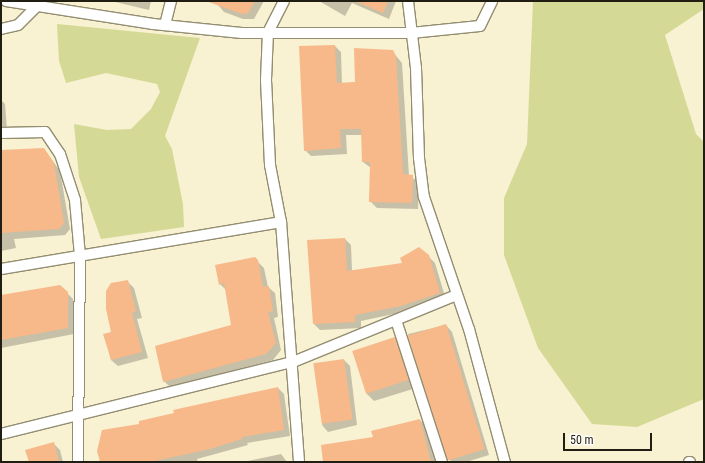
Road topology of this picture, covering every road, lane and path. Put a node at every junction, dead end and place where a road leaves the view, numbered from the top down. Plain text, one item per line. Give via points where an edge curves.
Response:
1 (6, 1) edge
2 (171, 1) edge
3 (284, 1) edge
4 (408, 1) edge
5 (492, 1) edge
6 (38, 4) edge
7 (165, 25) junction
8 (1, 29) edge
9 (268, 32) junction
10 (411, 33) junction
11 (1, 133) edge
12 (281, 222) junction
13 (80, 256) junction
14 (1, 269) edge
15 (456, 295) junction
16 (396, 320) junction
17 (293, 362) junction
18 (80, 413) junction
19 (1, 434) edge
20 (78, 462) edge
21 (299, 462) edge
22 (442, 462) edge
23 (505, 462) edge

1 - 6 street
2 - 7 street
3 - 9 street
4 - 10 street
5 - 10 street via 480,26
6 - 7 street
6 - 8 street via 18,25
7 - 9 street via 242,33
9 - 10 street
9 - 12 street via 266,80 270,165
10 - 15 street via 416,68 419,158 424,197
11 - 13 street via 45,132 60,154 75,200
12 - 13 street
12 - 17 street
13 - 14 street
13 - 18 street
15 - 16 street
15 - 23 street via 469,329
16 - 17 street
16 - 22 street
17 - 18 street
17 - 21 street
18 - 19 street
18 - 20 street

